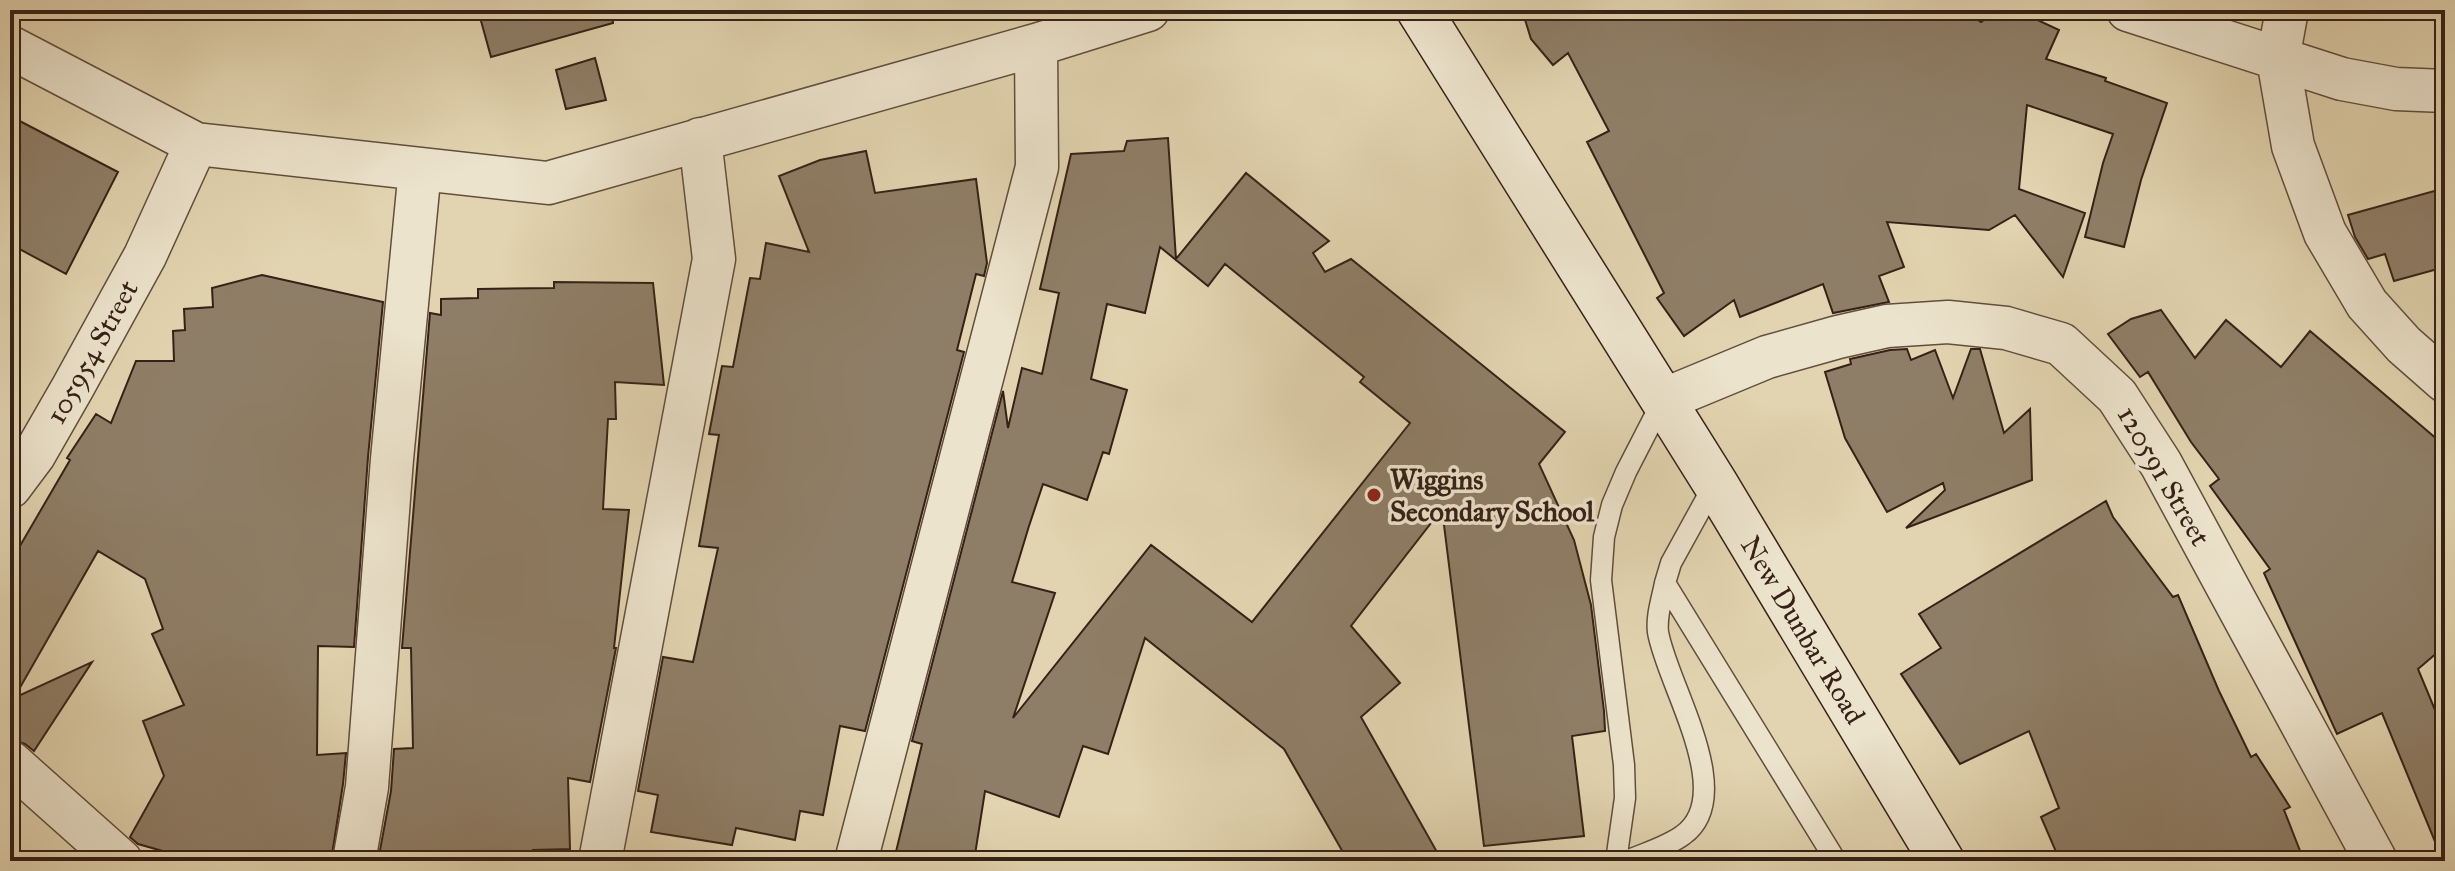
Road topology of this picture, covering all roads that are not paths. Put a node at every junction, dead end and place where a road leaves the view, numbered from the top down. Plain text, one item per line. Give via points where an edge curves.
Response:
1 (1148, 10) edge
2 (1419, 10) edge
3 (2128, 10) edge
4 (2287, 10) edge
5 (1036, 45) junction
6 (10, 47) edge
7 (2278, 59) junction
8 (2445, 91) edge
9 (700, 139) junction
10 (196, 144) junction
11 (420, 169) junction
12 (2445, 381) edge
13 (1663, 400) junction
14 (18, 461) edge
15 (1715, 483) junction
16 (1665, 583) junction
17 (10, 762) edge
18 (121, 861) edge
19 (354, 861) edge
20 (600, 861) edge
21 (856, 861) edge
22 (1616, 861) edge
23 (1627, 861) edge
24 (1836, 861) edge
25 (1942, 861) edge
26 (2376, 861) edge

1 - 5 street
2 - 13 street, New Dunbar Road
3 - 7 street
4 - 7 street
5 - 9 street
5 - 21 street via 1037,167
6 - 10 street
7 - 8 street via 2342,79
7 - 12 street via 2293,146 2325,233 2367,304
9 - 11 street via 548,183
9 - 20 street via 714,259
10 - 11 street
10 - 14 street, 105954 Street via 145,256
11 - 19 street via 367,787
13 - 15 street, New Dunbar Road
13 - 22 lane via 1626,472 1604,537 1601,580 1624,765
13 - 26 street, 120591 Street via 1767,357 1887,326 1948,322 2006,328 2061,344 2117,396 2161,464
15 - 16 lane
15 - 25 street, New Dunbar Road
16 - 23 lane via 1658,631 1702,763 1705,787 1696,821 1685,834
16 - 24 lane
17 - 18 street

